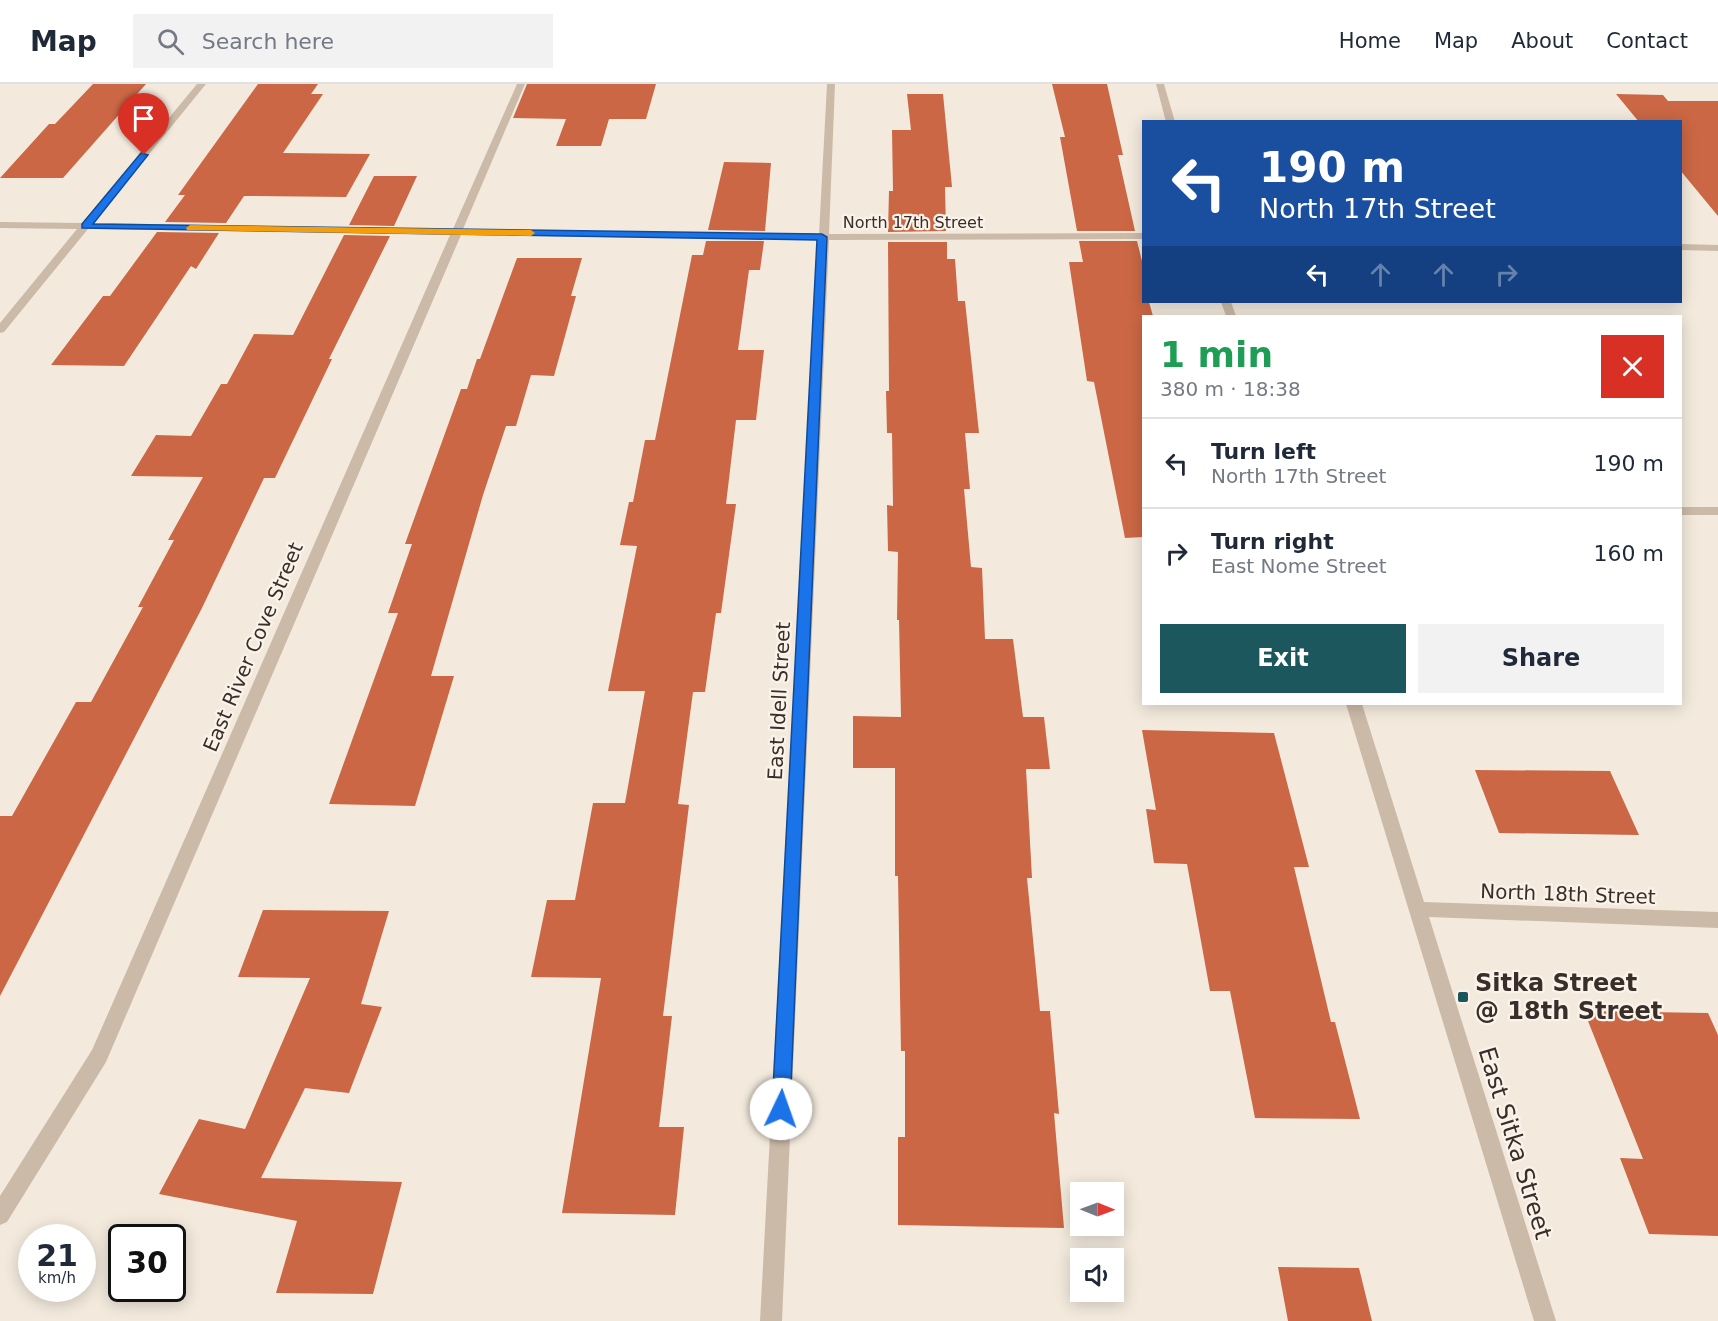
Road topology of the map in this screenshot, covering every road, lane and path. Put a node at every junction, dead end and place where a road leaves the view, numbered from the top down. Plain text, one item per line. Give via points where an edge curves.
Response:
1 (202, 84) edge
2 (521, 84) edge
3 (831, 84) edge
4 (1160, 84) edge
5 (1170, 120) edge
6 (0, 225) edge
7 (86, 226) junction
8 (455, 232) junction
9 (1142, 236) edge
10 (822, 237) junction
11 (1682, 247) edge
12 (1718, 248) edge
13 (0, 330) edge
14 (1682, 511) edge
15 (1718, 512) edge
16 (1354, 705) edge
17 (1417, 909) junction
18 (1718, 920) edge
19 (0, 1215) edge
20 (771, 1321) edge
21 (1545, 1321) edge

1 - 7 street
2 - 8 street, East River Cove Street
3 - 10 street, East Idell Street
4 - 5 street
6 - 7 street, North 17th Street
7 - 8 street, North 17th Street
7 - 13 street
8 - 10 street, North 17th Street
8 - 19 street, East River Cove Street via 99,1056
9 - 10 street, North 17th Street
10 - 20 street, East Idell Street
11 - 12 street
14 - 15 street
16 - 17 street, East Sitka Street
17 - 18 street, North 18th Street
17 - 21 street, East Sitka Street

